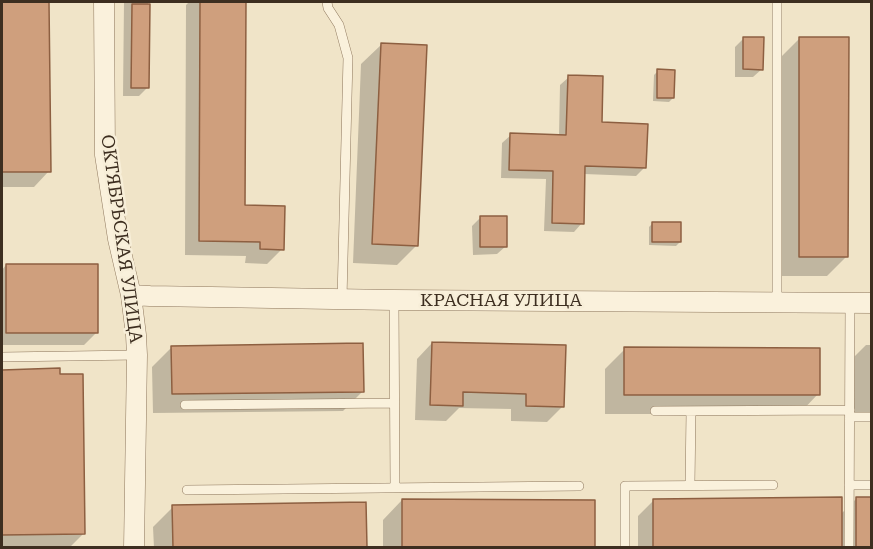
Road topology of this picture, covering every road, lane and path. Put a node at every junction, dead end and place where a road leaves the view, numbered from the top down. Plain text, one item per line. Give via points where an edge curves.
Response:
1 (104, 2) edge
2 (327, 2) edge
3 (777, 2) edge
4 (131, 295) junction
5 (342, 299) junction
6 (394, 300) junction
7 (777, 302) junction
8 (850, 303) junction
9 (872, 303) edge
10 (137, 355) junction
11 (2, 357) edge
12 (394, 404) junction
13 (185, 405) dead end
14 (655, 411) dead end
15 (691, 411) junction
16 (850, 414) junction
17 (872, 417) edge
18 (690, 485) junction
19 (773, 485) dead end
20 (849, 485) junction
21 (872, 485) edge
22 (579, 486) dead end
23 (395, 488) junction
24 (188, 490) dead end
25 (134, 548) edge
26 (625, 548) edge
27 (849, 548) edge

1 - 4 street, ОКТЯБРЬСКАЯ УЛИЦА via 105,155
2 - 5 lane via 339,25 348,58
3 - 7 lane
4 - 5 street, КРАСНАЯ УЛИЦА
4 - 10 street, ОКТЯБРЬСКАЯ УЛИЦА
5 - 6 street, КРАСНАЯ УЛИЦА
6 - 7 street, КРАСНАЯ УЛИЦА
6 - 12 lane
7 - 8 street, КРАСНАЯ УЛИЦА
8 - 9 street, КРАСНАЯ УЛИЦА
8 - 16 lane
10 - 11 lane
10 - 25 street, ОКТЯБРЬСКАЯ УЛИЦА
12 - 13 lane
12 - 23 lane
14 - 15 lane
15 - 16 lane
15 - 18 lane
16 - 17 lane
16 - 20 lane
18 - 19 lane
18 - 26 lane via 625,486
20 - 21 lane
20 - 27 lane
22 - 23 lane
23 - 24 lane

